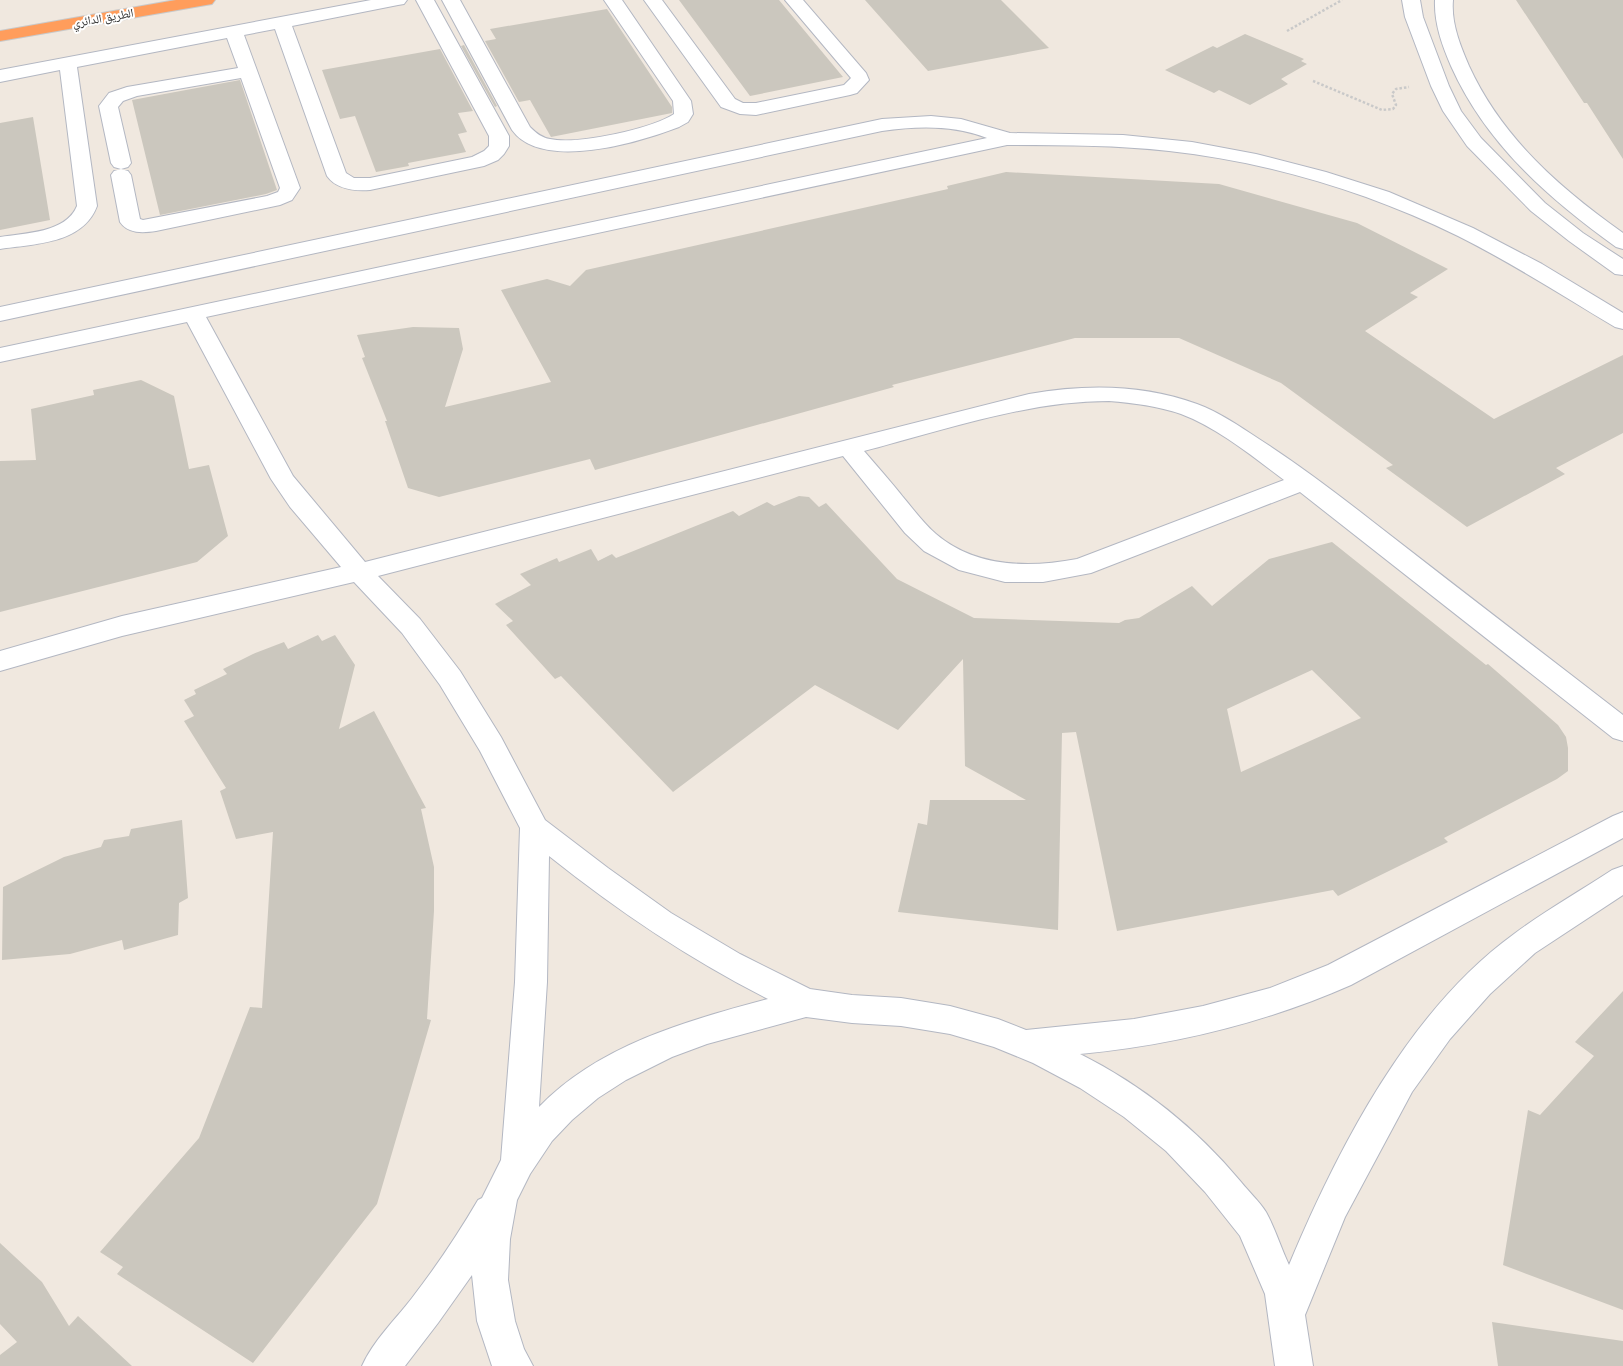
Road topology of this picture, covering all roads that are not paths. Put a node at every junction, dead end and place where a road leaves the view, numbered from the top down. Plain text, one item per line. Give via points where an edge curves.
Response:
1 (206, 0) edge
2 (398, 0) edge
3 (425, 0) edge
4 (451, 0) edge
5 (614, 0) edge
6 (653, 0) edge
7 (794, 0) edge
8 (1411, 0) edge
9 (1444, 0) edge
10 (282, 23) junction
11 (234, 32) junction
12 (0, 36) edge
13 (68, 64) junction
14 (247, 72) junction
15 (0, 76) edge
16 (1007, 139) junction
17 (0, 243) edge
18 (1623, 243) edge
19 (1623, 270) edge
20 (193, 313) junction
21 (0, 314) edge
22 (1623, 322) edge
23 (0, 356) edge
24 (848, 447) junction
25 (1304, 482) junction
26 (359, 572) junction
27 (0, 661) edge
28 (1623, 730) edge
29 (1623, 824) edge
30 (535, 828) junction
31 (1623, 879) edge
32 (806, 1003) junction
33 (1024, 1044) junction
34 (518, 1162) junction
35 (500, 1198) junction
36 (1287, 1313) junction
37 (1295, 1365) edge
38 (382, 1366) edge
39 (514, 1366) edge

1 - 12 highway, الطريق الدائري
2 - 10 street
3 - 10 street via 501,143 489,157 477,162 370,184 353,184 337,176
4 - 5 street via 522,130 534,141 556,146 662,129 680,120 684,113 682,101
6 - 7 street via 728,103 748,109 850,88 860,80
8 - 19 street via 1440,86 1452,111 1469,134 1538,207
9 - 18 street via 1448,36 1460,67 1497,132 1528,166
10 - 11 street
11 - 13 street
11 - 14 street
13 - 15 street
13 - 17 street via 86,213 71,227 58,232
14 - 14 street via 290,188 285,196 156,225 140,227 130,222 108,106 116,97 134,91
16 - 20 street
16 - 21 street via 970,125 948,121 882,125
16 - 22 street via 1136,142 1191,148 1343,183 1417,210 1488,243
20 - 23 street
20 - 26 street via 282,479
24 - 25 street via 1060,394 1125,394 1158,400 1219,423
24 - 25 street via 932,544 976,567 1003,573 1057,573 1082,567
24 - 26 street
25 - 28 street
26 - 27 street via 122,626
26 - 30 street via 411,626 450,678 492,745
29 - 33 street via 1354,969 1303,991 1191,1024 1130,1035
30 - 32 street via 660,922 729,964
30 - 34 street via 531,982
31 - 36 street via 1524,944 1479,984 1438,1029 1400,1081 1335,1199
32 - 33 street via 950,1020
32 - 34 street via 706,1030 614,1069 560,1109 540,1130
33 - 36 street via 1092,1076 1178,1140 1253,1224 1283,1294
34 - 35 street
35 - 38 street via 470,1248
35 - 39 street via 492,1239 490,1280 496,1321 509,1361
36 - 37 street

